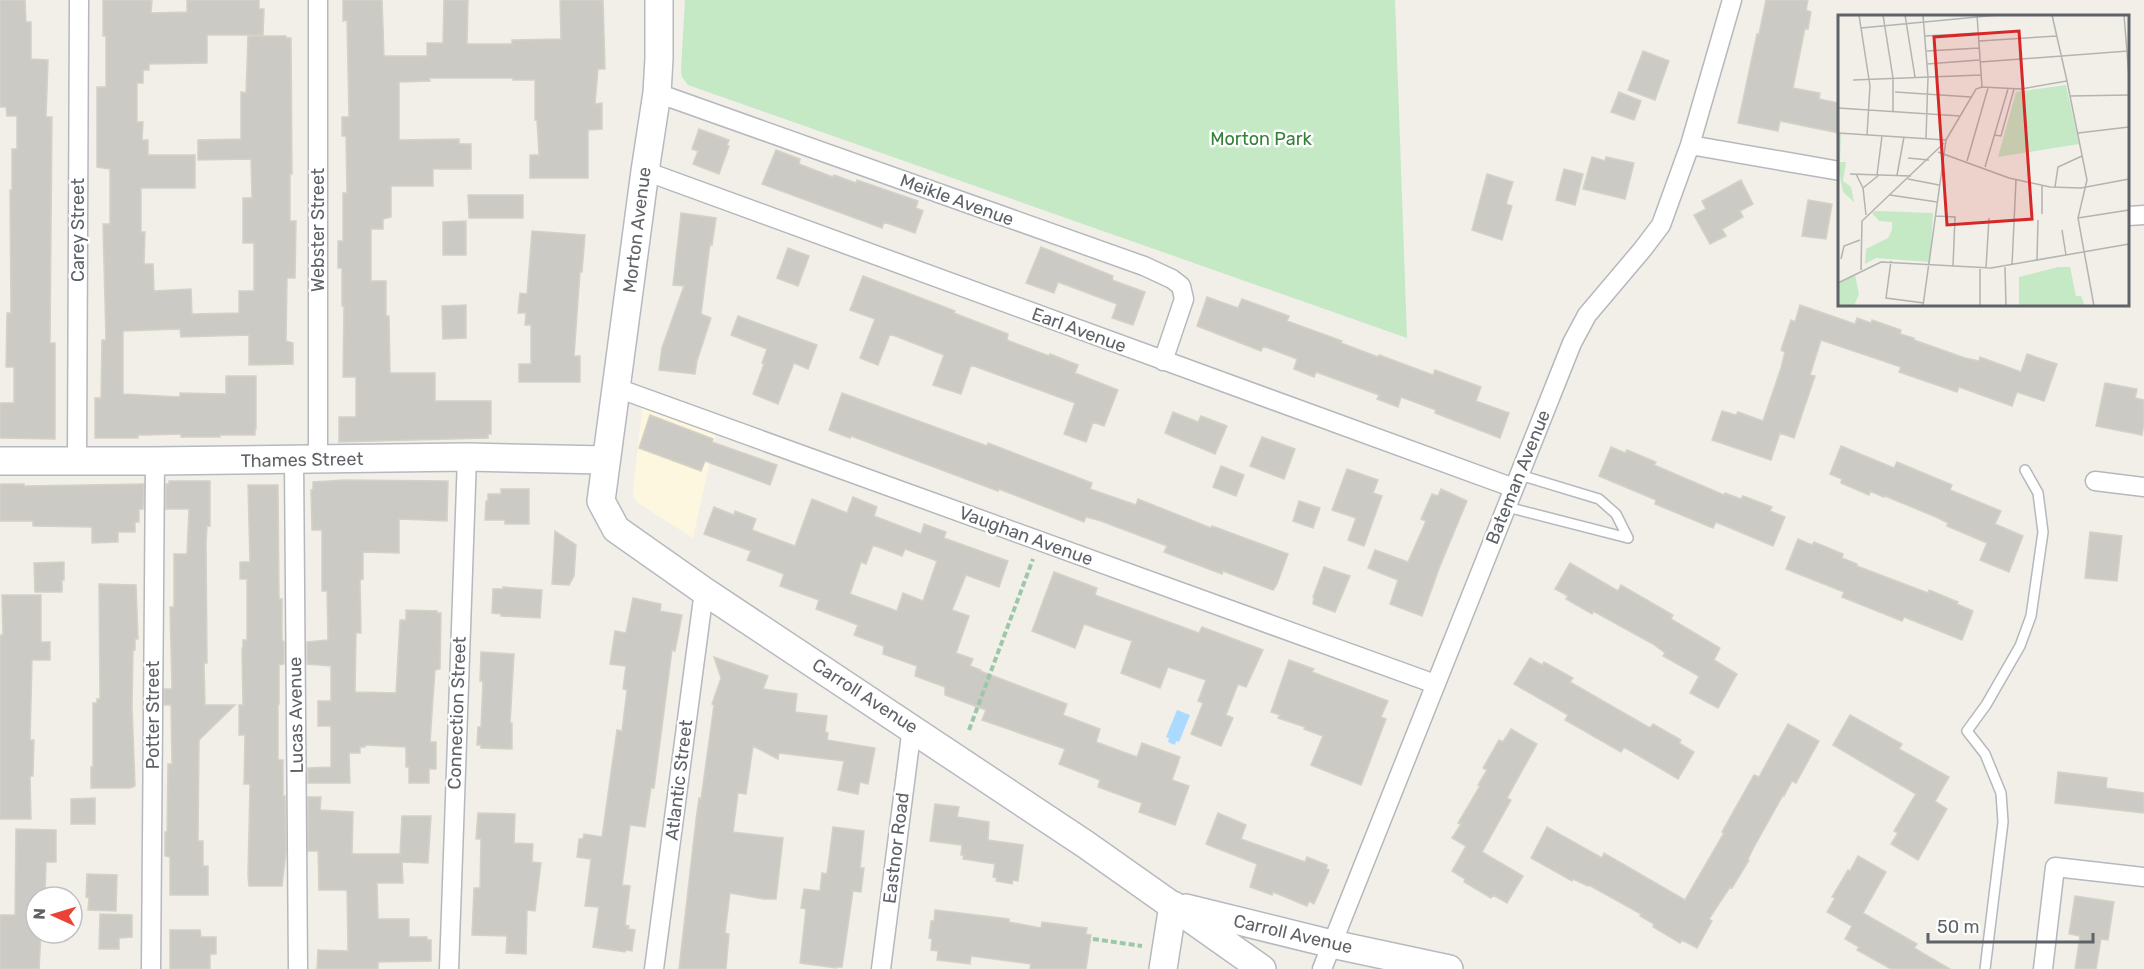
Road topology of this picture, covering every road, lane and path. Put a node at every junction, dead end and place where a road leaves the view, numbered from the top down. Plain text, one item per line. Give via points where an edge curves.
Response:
1 (79, 0) edge
2 (318, 0) edge
3 (659, 0) edge
4 (1732, 0) edge
5 (657, 93) junction
6 (1690, 145) junction
7 (645, 171) junction
8 (1838, 171) edge
9 (2144, 215) edge
10 (2129, 216) edge
11 (1163, 361) junction
12 (617, 388) junction
13 (466, 457) junction
14 (77, 460) junction
15 (306, 460) junction
16 (605, 460) junction
17 (0, 461) edge
18 (155, 461) junction
19 (2025, 470) dead end
20 (1517, 481) junction
21 (2095, 481) dead end
22 (2144, 487) edge
23 (1507, 507) junction
24 (1036, 551) dead end
25 (704, 591) junction
26 (1435, 684) junction
27 (912, 727) junction
28 (969, 730) dead end
29 (2144, 877) edge
30 (1173, 905) junction
31 (1093, 939) dead end
32 (1332, 944) junction
33 (1143, 946) dead end
34 (151, 969) edge
35 (298, 969) edge
36 (448, 969) edge
37 (654, 969) edge
38 (881, 969) edge
39 (1163, 969) edge
40 (1262, 969) edge
41 (1322, 969) edge
42 (1449, 969) edge
43 (1986, 969) edge
44 (2043, 969) edge

1 - 14 street, Carey Street
2 - 15 street, Webster Street
3 - 5 main road, Morton Avenue
4 - 6 street, Bateman Avenue
5 - 7 main road, Morton Avenue
5 - 11 street, Meikle Avenue via 1172,279 1181,286 1184,299
6 - 8 street
6 - 20 street, Bateman Avenue via 1660,225 1587,315 1572,343
7 - 11 street, Earl Avenue
7 - 12 main road, Morton Avenue
9 - 10 street
11 - 20 street, Earl Avenue
12 - 16 main road, Morton Avenue
12 - 26 street, Vaughan Avenue
13 - 15 main road, Thames Street
13 - 16 main road, Thames Street
13 - 36 street, Connection Street
14 - 17 main road, Thames Street
14 - 18 main road, Thames Street
15 - 18 main road, Thames Street
15 - 35 street, Lucas Avenue
16 - 25 main road, Carroll Avenue via 601,501 616,529
18 - 34 street, Potter Street
19 - 43 lane via 2038,493 2043,532 2031,616 2020,646 1967,731 1984,754 2001,793 2003,822
20 - 23 street, Bateman Avenue
20 - 23 lane via 1599,499 1616,514 1628,538
21 - 22 street
23 - 26 street, Bateman Avenue
24 - 28 path
25 - 27 main road, Carroll Avenue
25 - 37 street, Atlantic Street
26 - 32 street, Bateman Avenue
27 - 30 main road, Carroll Avenue
27 - 38 street, Eastnor Road
29 - 44 street via 2055,867
30 - 32 main road, Carroll Avenue
30 - 39 main road
30 - 40 main road, Carroll Avenue
31 - 33 path
32 - 41 street, Bateman Avenue
32 - 42 main road, Carroll Avenue

